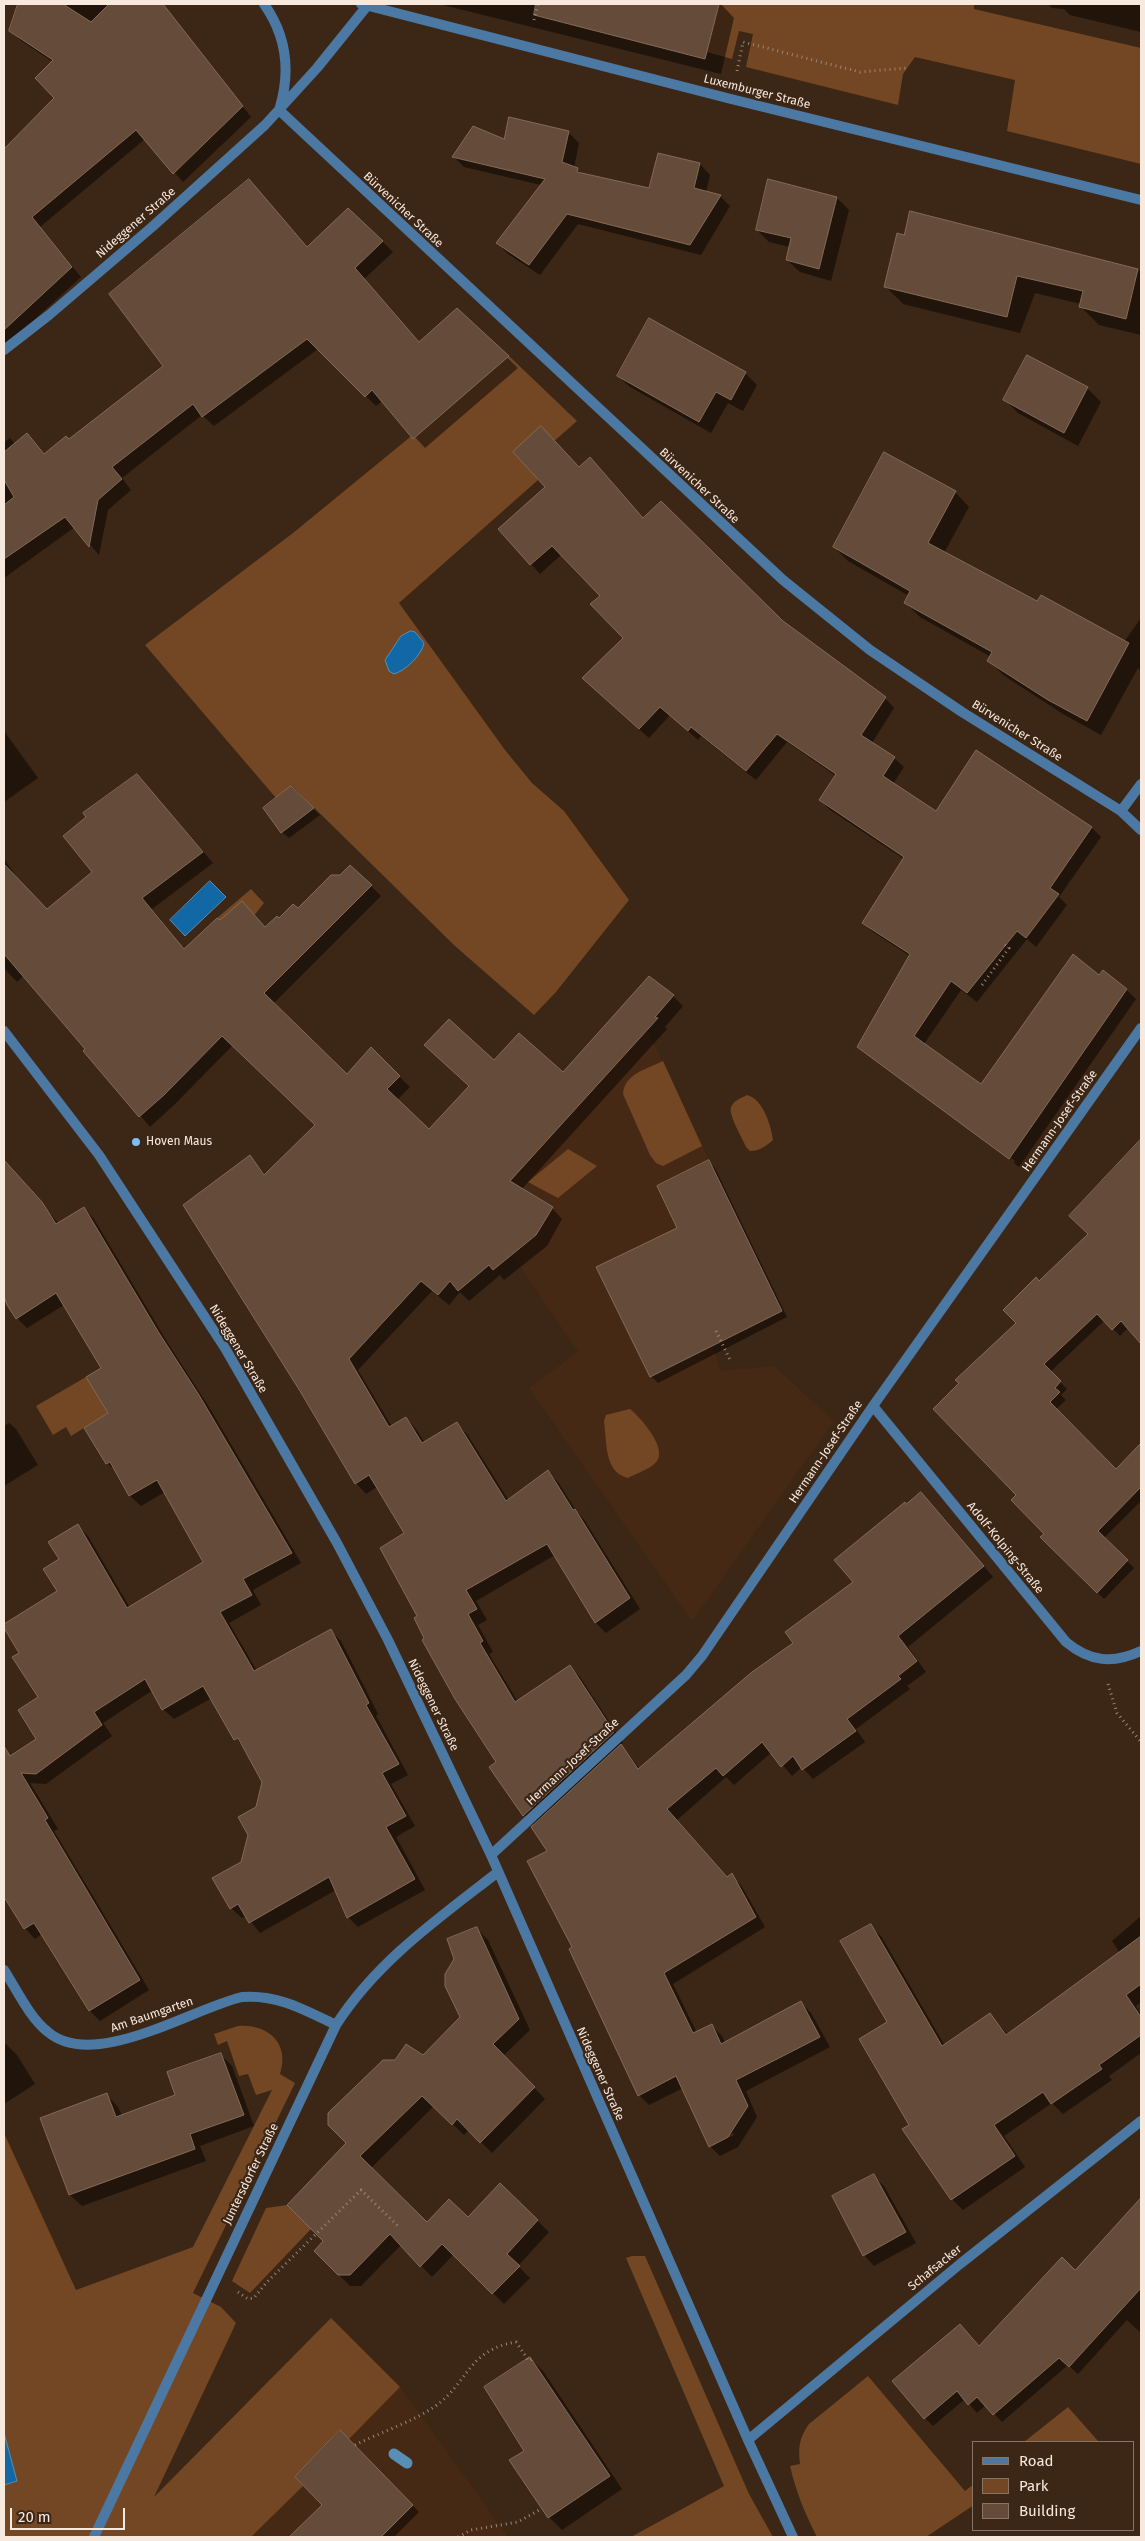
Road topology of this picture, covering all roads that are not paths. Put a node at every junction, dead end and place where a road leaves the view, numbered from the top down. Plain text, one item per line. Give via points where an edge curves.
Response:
1 (264, 4) edge
2 (364, 5) edge
3 (279, 110) junction
4 (1141, 200) edge
5 (4, 350) edge
6 (1141, 784) edge
7 (1121, 811) junction
8 (1141, 830) edge
9 (1141, 1028) edge
10 (4, 1031) edge
11 (873, 1406) junction
12 (1141, 1652) edge
13 (491, 1855) junction
14 (498, 1872) junction
15 (4, 1970) edge
16 (336, 2025) junction
17 (1141, 2121) edge
18 (748, 2440) junction
19 (94, 2537) edge
20 (794, 2537) edge

1 - 3 street via 279,29 286,53 285,85
2 - 3 street, Nideggener Straße
2 - 4 street, Luxemburger Straße
3 - 5 street, Nideggener Straße via 152,227
3 - 7 street, Bürvenicher Straße via 784,580 870,650 962,712
6 - 7 street
7 - 8 street, Bürvenicher Straße
9 - 11 street, Hermann-Josef-Straße
10 - 13 street, Nideggener Straße via 99,1155 229,1356 337,1543 388,1640
11 - 12 street, Adolf-Kolping-Straße via 1066,1642 1082,1654 1101,1660 1112,1661
11 - 13 street, Hermann-Josef-Straße via 686,1676
13 - 14 street, Nideggener Straße
14 - 16 street, Juntersdorfer Straße via 381,1968
14 - 18 street, Nideggener Straße
15 - 16 street, Am Baumgarten via 44,2028 53,2036 74,2045 108,2044 242,1997 275,1999
16 - 19 street, Juntersdorfer Straße
17 - 18 street, Schafsacker via 960,2264
18 - 20 street, Nideggener Straße

